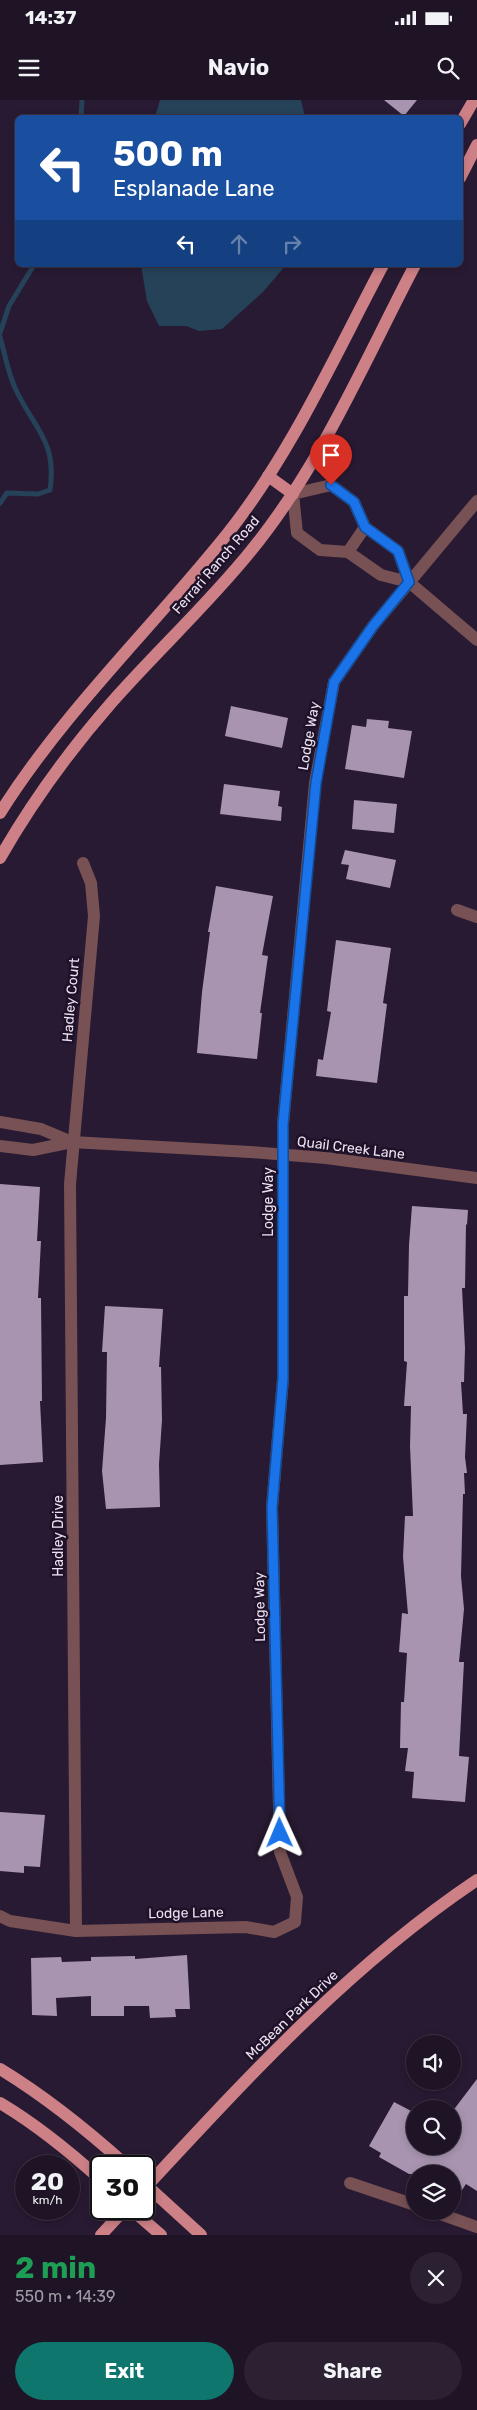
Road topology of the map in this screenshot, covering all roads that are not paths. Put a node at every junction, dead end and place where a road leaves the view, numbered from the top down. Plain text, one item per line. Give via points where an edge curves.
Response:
1 (474, 100) edge
2 (463, 119) edge
3 (477, 144) edge
4 (463, 172) edge
5 (382, 267) edge
6 (414, 267) edge
7 (268, 476) junction
8 (293, 494) junction
9 (477, 500) edge
10 (365, 527) junction
11 (348, 552) junction
12 (409, 582) junction
13 (477, 640) edge
14 (0, 813) edge
15 (0, 858) edge
16 (83, 863) dead end
17 (457, 910) dead end
18 (477, 917) edge
19 (0, 1122) edge
20 (72, 1142) junction
21 (0, 1146) edge
22 (283, 1155) junction
23 (477, 1178) edge
24 (477, 1880) edge
25 (0, 1916) edge
26 (295, 1922) joint
27 (76, 1931) junction
28 (0, 2069) edge
29 (0, 2103) edge
30 (115, 2155) edge
31 (90, 2171) edge
32 (155, 2176) edge
33 (350, 2182) dead end
34 (155, 2195) edge
35 (406, 2202) edge
36 (114, 2220) edge
37 (144, 2220) edge
38 (457, 2220) edge
39 (477, 2227) edge
40 (100, 2235) edge
41 (161, 2235) edge
42 (201, 2235) edge

1 - 2 main road
3 - 4 main road
5 - 7 main road, Ferrari Ranch Road
6 - 8 main road, Ferrari Ranch Road via 325,441
7 - 8 main road
7 - 14 main road, Ferrari Ranch Road via 229,532 53,738
8 - 10 street via 331,485 354,502
8 - 11 street via 297,533 320,550
8 - 15 main road, Ferrari Ranch Road via 252,551 220,588 94,724 27,812
9 - 12 street, Lodge Way
10 - 11 street
10 - 12 street via 398,551
11 - 12 street via 381,575
12 - 13 street
12 - 22 street, Lodge Way via 334,682 316,783 283,1124
16 - 20 street, Hadley Court via 91,883 94,916
17 - 18 street
19 - 20 street via 41,1129
20 - 21 street via 33,1150
20 - 22 street, Quail Creek Lane
20 - 27 street, Hadley Drive
22 - 23 street, Quail Creek Lane
22 - 26 street, Lodge Way via 283,1379 272,1507 280,1852 297,1897
24 - 32 main road, McBean Park Drive via 424,1916 310,2015
25 - 27 street, Lodge Lane via 10,1921
26 - 27 street, Lodge Lane via 274,1932 246,1926
28 - 30 main road via 41,2094
29 - 31 main road via 24,2117
33 - 35 street
34 - 42 main road
36 - 40 main road
37 - 41 main road
38 - 39 street

